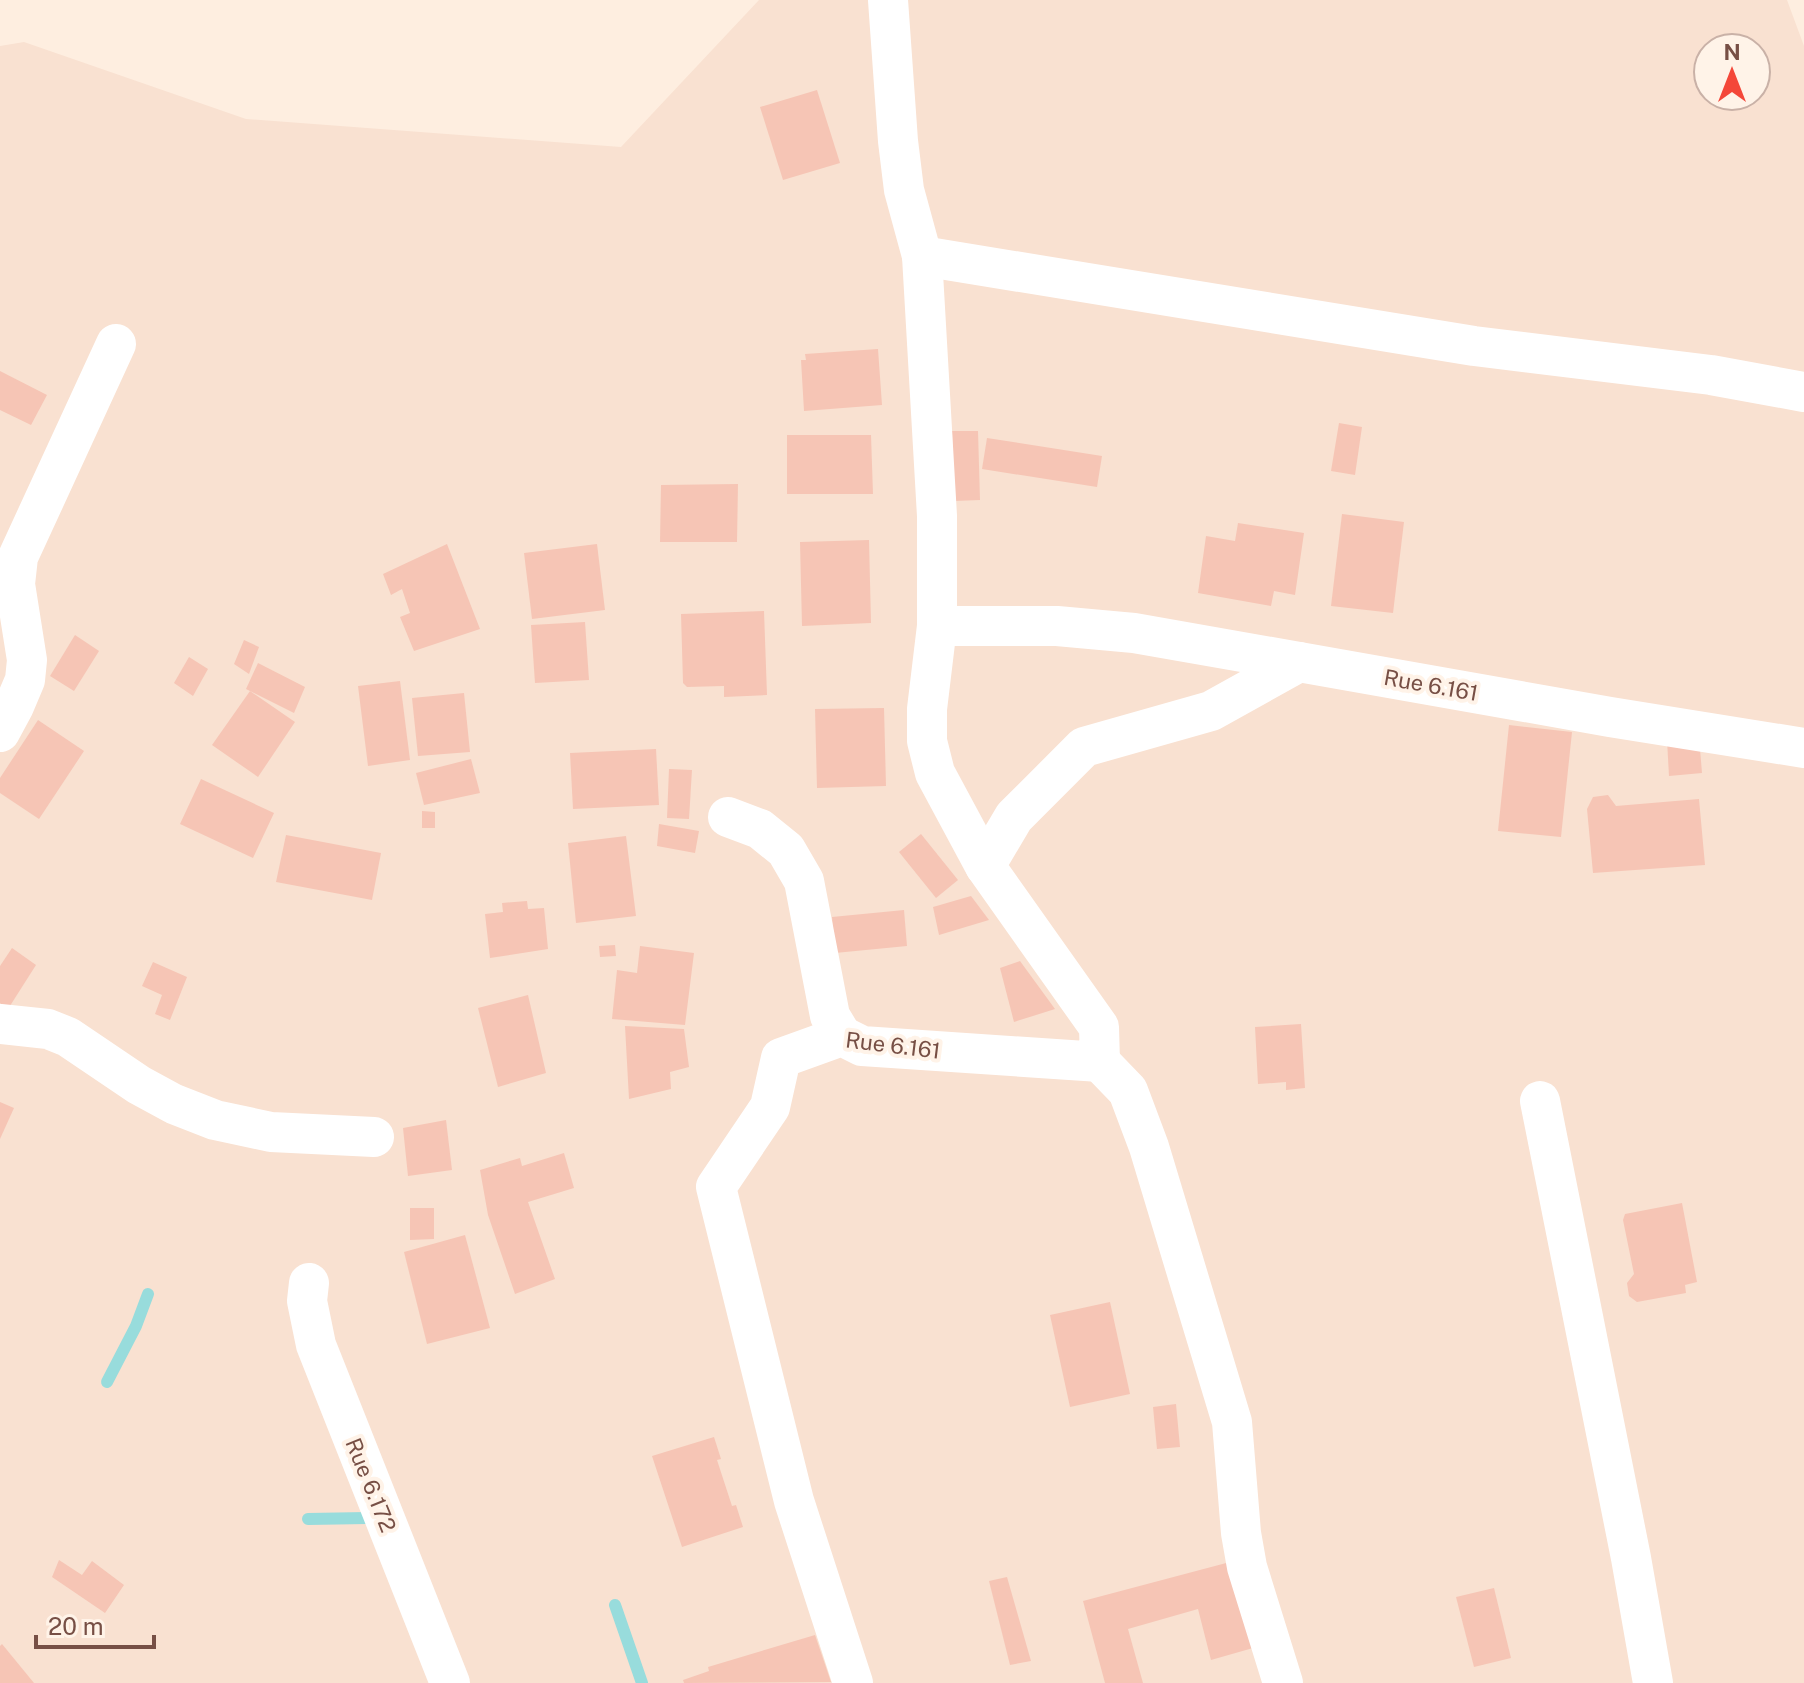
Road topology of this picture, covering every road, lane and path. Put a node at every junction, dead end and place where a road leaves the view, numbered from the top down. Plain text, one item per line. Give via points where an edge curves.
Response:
1 (888, 0) edge
2 (922, 256) junction
3 (116, 344) dead end
4 (1804, 392) edge
5 (937, 626) junction
6 (1299, 662) junction
7 (0, 732) edge
8 (1804, 748) edge
9 (728, 817) dead end
10 (985, 866) junction
11 (0, 1024) edge
12 (842, 1036) junction
13 (1100, 1062) junction
14 (1540, 1101) dead end
15 (374, 1137) dead end
16 (309, 1283) dead end
17 (450, 1683) edge
18 (853, 1683) edge
19 (1283, 1683) edge
20 (1653, 1683) edge

1 - 2 street via 904,190
2 - 4 street via 1474,346
2 - 5 street via 937,516
3 - 7 street via 18,557 15,584 27,660 25,680
5 - 6 street, Rue 6.161 via 1057,626 1134,633
5 - 10 street via 927,741 935,773
6 - 8 street, Rue 6.161
6 - 10 street via 1211,711 1084,747 1014,817
9 - 12 street via 760,829 786,850 804,881 830,1016
10 - 13 street via 1099,1027
11 - 15 street via 48,1029 68,1037 139,1085 215,1120 271,1132
12 - 13 street, Rue 6.161 via 862,1046
12 - 18 street, Rue 6.161 via 781,1058 770,1107 716,1187 794,1501
13 - 19 street via 1128,1091 1144,1133 1232,1422 1247,1567
14 - 20 street
16 - 17 street, Rue 6.172 via 307,1301 316,1345

